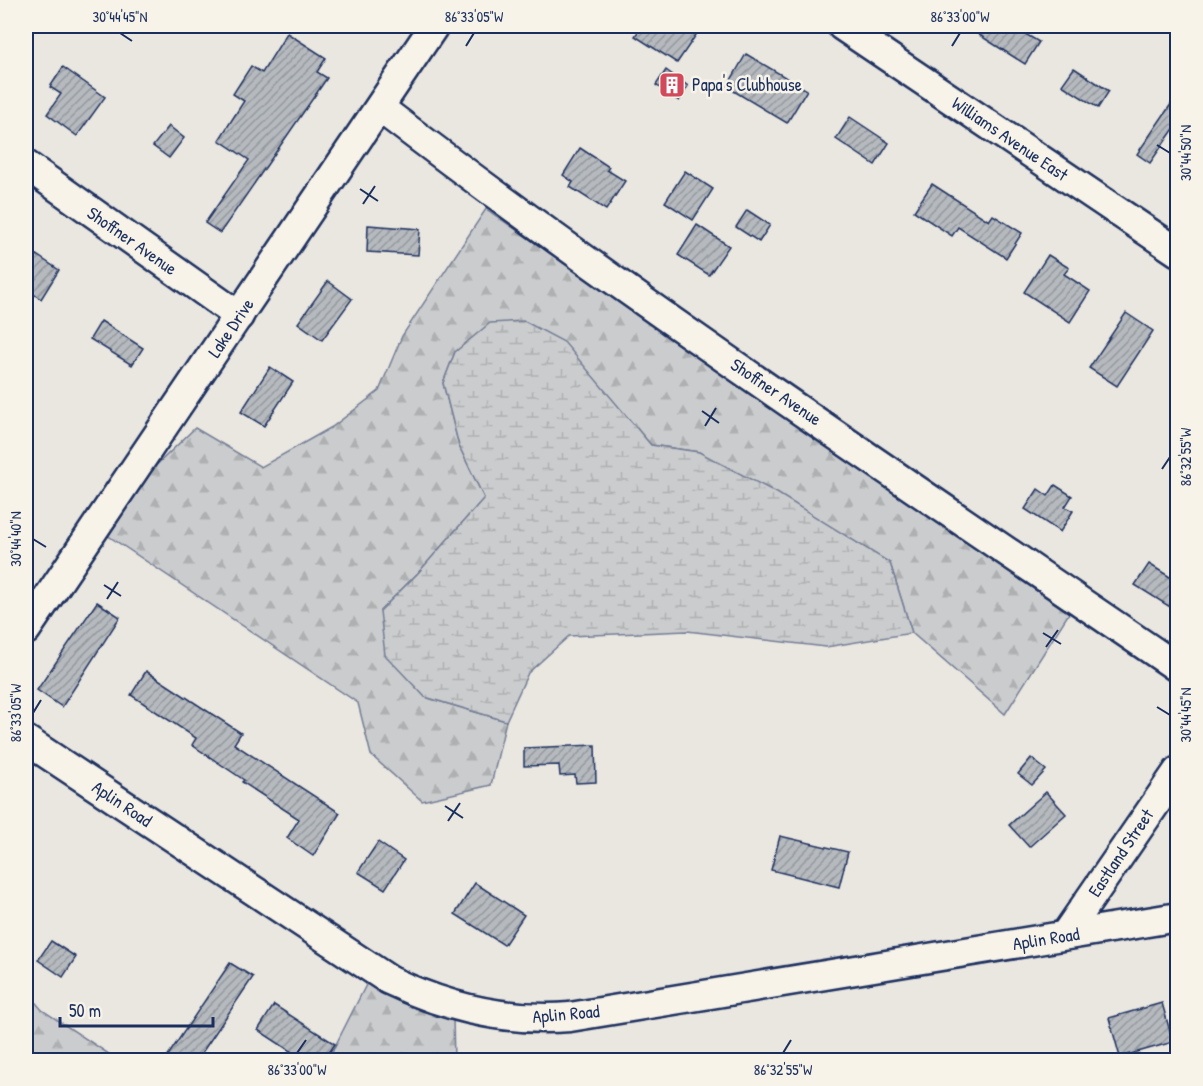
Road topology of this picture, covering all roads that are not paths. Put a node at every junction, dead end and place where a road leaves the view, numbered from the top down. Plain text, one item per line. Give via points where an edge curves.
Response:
1 (434, 26) edge
2 (842, 26) edge
3 (380, 108) junction
4 (26, 165) edge
5 (1178, 252) edge
6 (239, 316) junction
7 (26, 630) edge
8 (1178, 668) edge
9 (26, 740) edge
10 (1178, 771) edge
11 (1178, 917) edge
12 (1065, 935) junction

1 - 3 street, Lake Drive
2 - 5 street, Williams Avenue East
3 - 6 street, Lake Drive
3 - 8 street, Shoffner Avenue via 631,293
4 - 6 street, Shoffner Avenue
6 - 7 street, Lake Drive
9 - 12 street, Aplin Road via 389,980 422,997 465,1010 528,1018 570,1017
10 - 12 street, Eastland Street
11 - 12 street, Aplin Road

